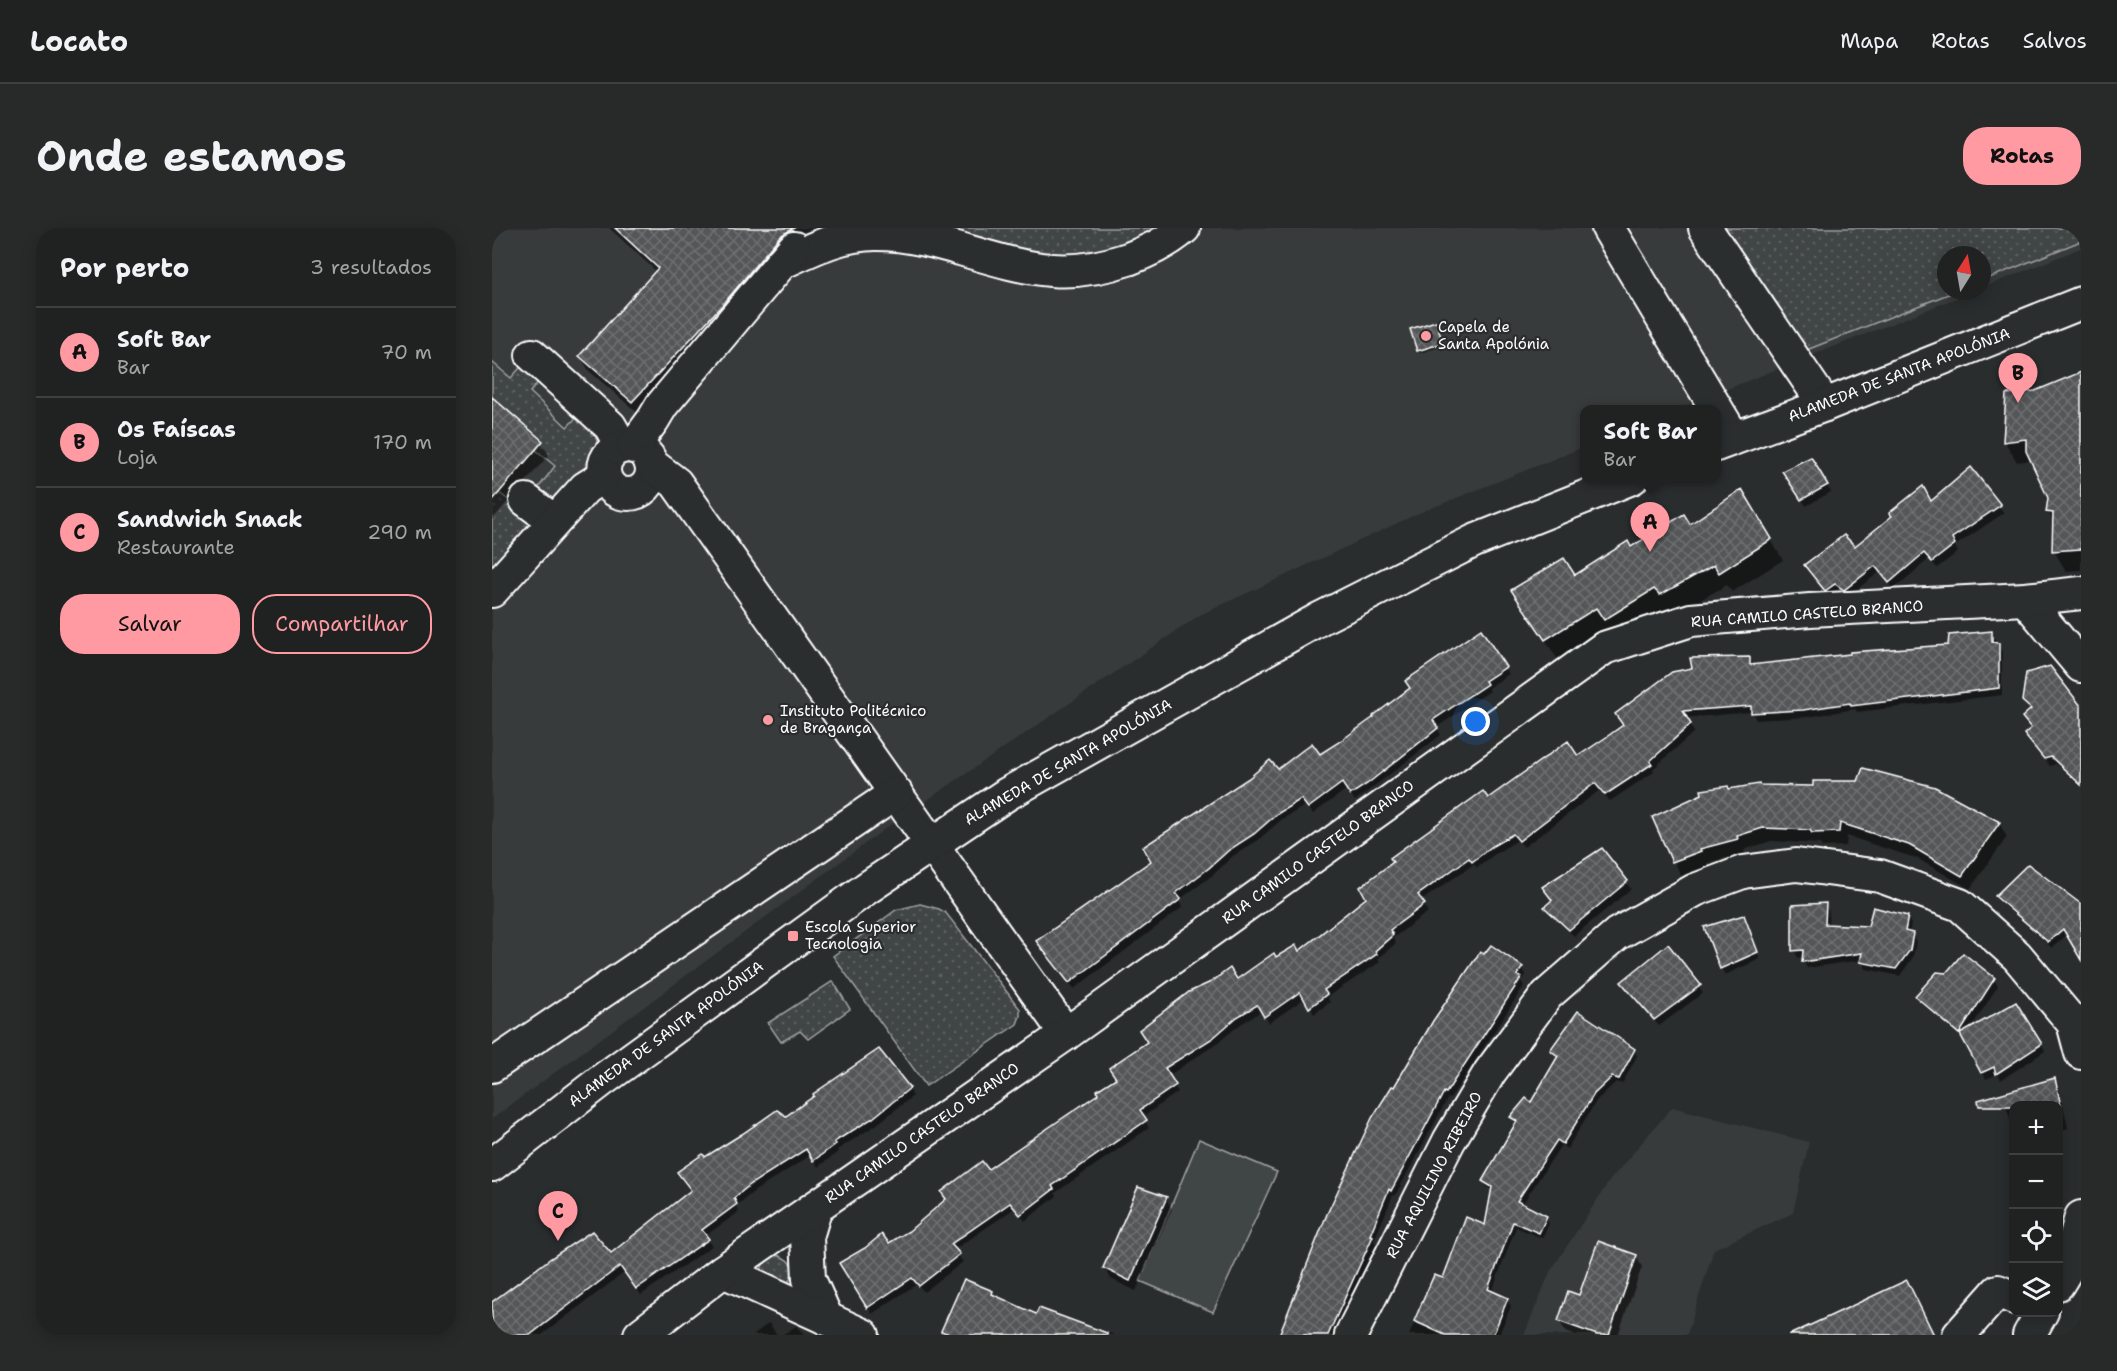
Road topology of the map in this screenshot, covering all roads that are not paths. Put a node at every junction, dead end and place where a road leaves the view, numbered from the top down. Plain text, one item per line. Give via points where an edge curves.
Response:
1 (1184, 228) edge
2 (1608, 228) edge
3 (1705, 228) edge
4 (820, 234) edge
5 (2081, 303) edge
6 (532, 355) dead end
7 (1705, 405) edge
8 (1825, 405) junction
9 (1725, 442) edge
10 (635, 452) junction
11 (604, 476) junction
12 (1619, 483) edge
13 (526, 500) dead end
14 (554, 521) junction
15 (492, 591) edge
16 (2081, 593) edge
17 (2025, 599) junction
18 (2081, 666) edge
19 (896, 793) junction
20 (931, 844) junction
21 (1066, 1034) junction
22 (2081, 1053) edge
23 (492, 1066) edge
24 (492, 1165) edge
25 (816, 1207) junction
26 (2081, 1217) edge
27 (723, 1271) junction
28 (2063, 1276) edge
29 (2009, 1296) edge
30 (2040, 1317) edge
31 (827, 1319) junction
32 (640, 1335) edge
33 (863, 1335) edge
34 (1351, 1335) edge
35 (1959, 1335) edge
36 (2029, 1335) edge

1 - 4 street via 1139,255 1112,264 1052,270 915,237
2 - 7 street
3 - 8 street
4 - 10 street via 781,263 662,405
5 - 8 street, ALAMEDA DE SANTA APOLÓNIA
6 - 10 street
8 - 9 street, ALAMEDA DE SANTA APOLÓNIA
10 - 11 street via 615,449 605,461
10 - 11 street via 652,472 646,485 626,494 612,488
10 - 19 street via 676,483
11 - 14 street via 585,488
12 - 20 street, ALAMEDA DE SANTA APOLÓNIA via 1474,541 1321,618 1007,794
13 - 14 street
14 - 15 street
16 - 17 street, RUA CAMILO CASTELO BRANCO
17 - 18 street
17 - 21 street, RUA CAMILO CASTELO BRANCO via 1691,620 1604,648
19 - 20 street
19 - 23 street
20 - 21 street
20 - 24 street, ALAMEDA DE SANTA APOLÓNIA
21 - 25 street, RUA CAMILO CASTELO BRANCO
22 - 34 street, RUA AQUILINO RIBEIRO via 2073,1023 2017,956 1960,905 1880,876 1796,865 1743,872 1695,890 1617,934 1547,995 1490,1072 1449,1141
25 - 27 street, RUA CAMILO CASTELO BRANCO
25 - 31 street via 807,1237 809,1280
26 - 28 street
27 - 31 street
27 - 32 street, RUA CAMILO CASTELO BRANCO
29 - 35 street via 1998,1290
30 - 36 street
31 - 33 street

